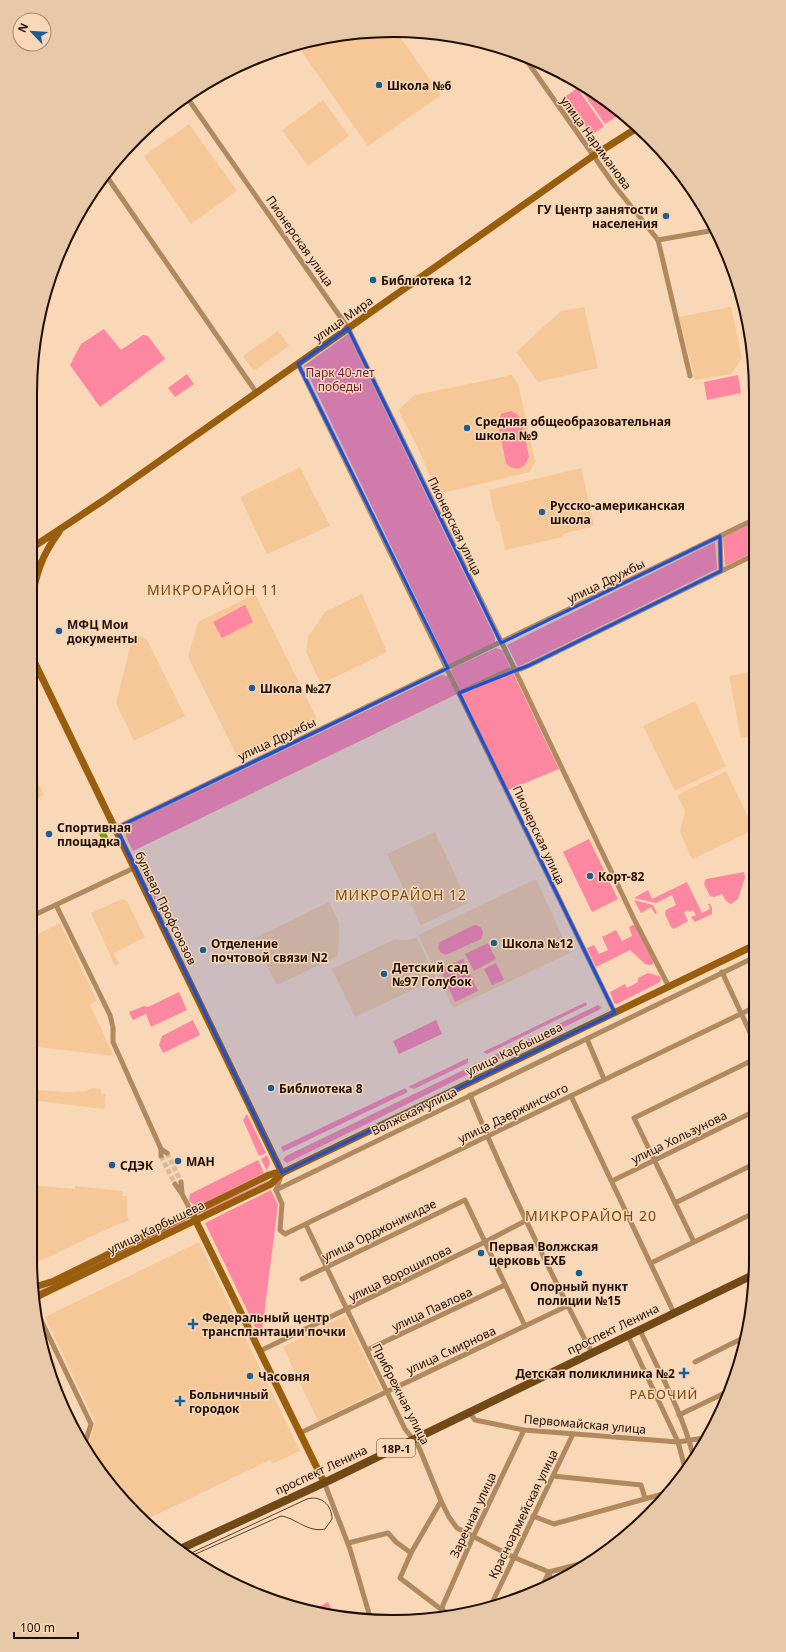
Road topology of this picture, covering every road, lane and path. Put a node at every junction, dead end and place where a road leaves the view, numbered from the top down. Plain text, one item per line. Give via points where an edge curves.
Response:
1 (529, 64) edge
2 (190, 101) edge
3 (634, 130) edge
4 (593, 156) junction
5 (109, 179) edge
6 (709, 231) edge
7 (658, 240) junction
8 (348, 328) junction
9 (298, 364) junction
10 (690, 376) dead end
11 (256, 392) junction
12 (749, 522) edge
13 (62, 529) junction
14 (720, 536) junction
15 (37, 545) edge
16 (749, 558) edge
17 (38, 567) joint
18 (722, 571) junction
19 (37, 572) edge
20 (501, 642) junction
21 (37, 667) edge
22 (448, 668) junction
23 (515, 670) junction
24 (459, 693) junction
25 (116, 828) junction
26 (134, 868) junction
27 (56, 905) junction
28 (37, 914) edge
29 (749, 948) edge
30 (749, 960) edge
31 (722, 972) junction
32 (669, 987) junction
33 (749, 1010) edge
34 (615, 1013) junction
35 (741, 1014) junction
36 (749, 1031) edge
37 (587, 1038) junction
38 (749, 1062) edge
39 (604, 1079) junction
40 (470, 1095) junction
41 (571, 1096) junction
42 (749, 1114) edge
43 (487, 1137) junction
44 (161, 1149) junction
45 (167, 1153) tunnel mouth
46 (161, 1156) tunnel mouth
47 (275, 1159) junction
48 (654, 1160) junction
49 (749, 1166) edge
50 (282, 1173) junction
51 (269, 1175) junction
52 (181, 1182) tunnel mouth
53 (612, 1182) junction
54 (175, 1184) tunnel mouth
55 (276, 1190) junction
56 (182, 1194) junction
57 (675, 1203) junction
58 (749, 1215) edge
59 (194, 1216) junction
60 (526, 1220) junction
61 (306, 1225) junction
62 (485, 1242) junction
63 (694, 1242) junction
64 (651, 1264) junction
65 (327, 1267) junction
66 (748, 1277) edge
67 (302, 1279) dead end
68 (38, 1286) edge
69 (505, 1286) junction
70 (39, 1295) edge
71 (567, 1306) junction
72 (347, 1309) junction
73 (674, 1313) junction
74 (44, 1325) edge
75 (525, 1326) junction
76 (640, 1330) junction
77 (628, 1336) junction
78 (739, 1340) edge
79 (367, 1350) junction
80 (260, 1351) junction
81 (592, 1353) junction
82 (695, 1362) dead end
83 (387, 1392) junction
84 (722, 1394) edge
85 (469, 1412) junction
86 (679, 1415) junction
87 (524, 1430) junction
88 (300, 1433) junction
89 (572, 1434) junction
90 (86, 1439) edge
91 (700, 1439) edge
92 (413, 1440) junction
93 (690, 1440) junction
94 (678, 1442) junction
95 (692, 1452) edge
96 (684, 1464) edge
97 (553, 1476) junction
98 (324, 1482) junction
99 (661, 1494) edge
100 (645, 1498) junction
101 (441, 1501) junction
102 (534, 1516) junction
103 (473, 1537) junction
104 (349, 1546) junction
105 (184, 1547) edge
106 (412, 1553) junction
107 (513, 1557) junction
108 (573, 1566) edge
109 (549, 1572) junction
110 (550, 1578) edge
111 (545, 1580) edge
112 (493, 1600) edge
113 (442, 1610) joint
114 (369, 1614) edge

1 - 4 street, улица Нариманова
2 - 8 street, Пионерская улица
3 - 4 street, улица Мира
4 - 7 street, улица Нариманова
4 - 8 street, улица Мира
5 - 11 street
6 - 7 street
7 - 10 street, улица Нариманова
8 - 9 street, улица Мира
8 - 20 street, Пионерская улица
9 - 11 street, улица Мира
9 - 22 street, Пионерская улица
11 - 13 street, улица Мира
12 - 14 street, улица Дружбы
13 - 15 street, улица Мира
13 - 17 street, улица Мира via 48,546
14 - 18 street
14 - 20 street, улица Дружбы
16 - 18 street
17 - 19 street, улица Мира
18 - 23 street
20 - 22 street, улица Дружбы
20 - 23 street, Пионерская улица
21 - 25 street, бульвар Профсоюзов
22 - 24 street, Пионерская улица
22 - 25 street, улица Дружбы
23 - 24 street via 507,671
23 - 32 street, Пионерская улица via 624,900
24 - 34 street, Пионерская улица
25 - 26 street, бульвар Профсоюзов
26 - 27 street
26 - 47 street, бульвар Профсоюзов
27 - 28 street
27 - 44 street via 110,1015 113,1042
29 - 32 street, улица Карбышева
30 - 31 street, Волжская улица
31 - 35 street
31 - 37 street, Волжская улица
32 - 34 street, улица Карбышева
33 - 35 street, улица Дзержинского
34 - 50 street, улица Карбышева
35 - 36 street
35 - 39 street, улица Дзержинского
37 - 39 street
37 - 40 street, Волжская улица
38 - 48 street via 634,1118
39 - 41 street, улица Дзержинского
40 - 43 street
40 - 55 street, Волжская улица
41 - 43 street, улица Дзержинского
41 - 53 street
42 - 48 street, улица Хользунова
43 - 60 street
43 - 61 street, улица Дзержинского
44 - 45 street
44 - 46 street
47 - 50 street, бульвар Профсоюзов
47 - 51 street
48 - 53 street, улица Хользунова
48 - 57 street
49 - 57 street
50 - 51 street, улица Карбышева
50 - 55 street
50 - 59 street, улица Карбышева via 271,1184
51 - 59 street, улица Карбышева
52 - 56 street
53 - 64 street
54 - 56 street
55 - 61 street, улица Дзержинского via 282,1204 280,1230 285,1234
56 - 59 street
57 - 63 street
58 - 63 street
59 - 68 street, улица Карбышева
59 - 70 street, улица Карбышева
59 - 80 street
60 - 62 street, улица Ворошилова
60 - 71 street
61 - 65 street, Прибрежная улица
62 - 65 street, улица Орджоникидзе via 465,1200
62 - 69 street
62 - 72 street, улица Ворошилова
63 - 64 street
64 - 73 street
65 - 67 street, улица Орджоникидзе
65 - 72 street, Прибрежная улица
66 - 73 main road, проспект Ленина / 18Р-1
69 - 75 street
69 - 79 street, улица Павлова
71 - 75 street, улица Смирнова
71 - 81 street
72 - 79 street, Прибрежная улица
72 - 80 street, улица Ворошилова
73 - 76 main road, проспект Ленина / 18Р-1
74 - 90 street via 91,1424
75 - 83 street, улица Смирнова
76 - 77 main road, проспект Ленина / 18Р-1
76 - 86 street
77 - 81 main road, проспект Ленина / 18Р-1
77 - 94 street
78 - 82 street
79 - 83 street, Прибрежная улица
80 - 88 street
81 - 85 main road, проспект Ленина / 18Р-1
83 - 88 street, улица Смирнова
83 - 92 street, Прибрежная улица
84 - 86 street
85 - 87 street, Первомайская улица via 475,1420
85 - 92 main road, проспект Ленина / 18Р-1
86 - 93 street
87 - 89 street, Первомайская улица
87 - 103 street, Заречная улица
88 - 98 street
89 - 94 street, Первомайская улица
89 - 97 street, Красноармейская улица
91 - 93 street, Первомайская улица
92 - 98 main road, проспект Ленина / 18Р-1
92 - 101 street, Прибрежная улица via 418,1445
93 - 94 street, Первомайская улица
93 - 95 street
94 - 96 street
97 - 100 street via 641,1485
97 - 102 street, Красноармейская улица
98 - 104 street
98 - 105 main road, проспект Ленина / 18Р-1
99 - 100 street
100 - 102 street via 554,1524
101 - 103 street, Прибрежная улица via 457,1528
101 - 106 street
102 - 107 street, Красноармейская улица
103 - 107 street, Прибрежная улица
103 - 113 street, Заречная улица
104 - 106 street via 388,1533
104 - 114 street
106 - 113 street via 400,1578
107 - 109 street, Прибрежная улица
107 - 112 street, Красноармейская улица
108 - 109 street
109 - 110 street
109 - 111 street

